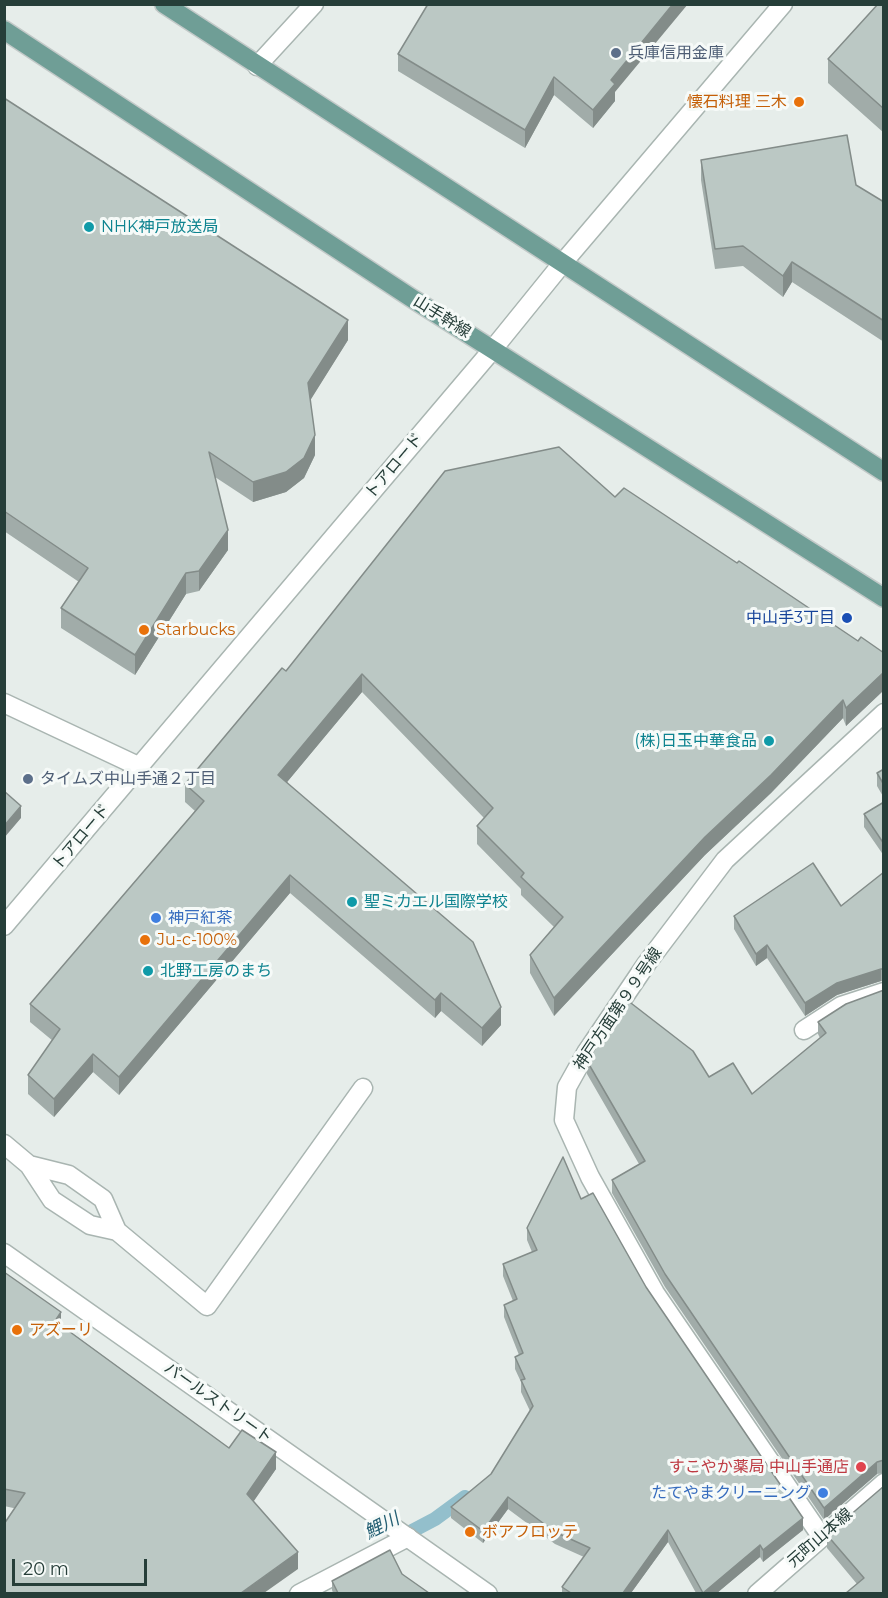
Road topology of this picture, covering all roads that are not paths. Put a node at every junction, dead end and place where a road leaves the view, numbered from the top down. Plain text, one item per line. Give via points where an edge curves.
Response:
1 (164, 4) edge
2 (314, 4) edge
3 (783, 4) edge
4 (4, 30) edge
5 (257, 66) junction
6 (561, 265) junction
7 (493, 349) junction
8 (884, 472) edge
9 (884, 598) edge
10 (4, 703) edge
11 (884, 713) edge
12 (140, 767) junction
13 (4, 926) edge
14 (884, 993) edge
15 (804, 1030) dead end
16 (363, 1088) dead end
17 (4, 1144) edge
18 (29, 1165) junction
19 (117, 1231) junction
20 (4, 1253) edge
21 (884, 1483) edge
22 (822, 1536) junction
23 (408, 1537) junction
24 (322, 1588) edge
25 (299, 1593) edge
26 (488, 1593) edge
27 (757, 1593) edge

1 - 5 main road
2 - 5 street
3 - 6 street, トアロード
4 - 7 main road, 山手幹線
5 - 6 main road
6 - 7 street, トアロード
6 - 8 main road
7 - 9 main road, 山手幹線
7 - 12 street, トアロード
10 - 12 street
11 - 22 street, 神戸方面第９９号線 via 724,860 586,1053 567,1087 564,1120 590,1177 655,1293
12 - 13 street, トアロード
14 - 15 street via 841,1006
16 - 19 street via 207,1306
17 - 18 street
18 - 19 street via 52,1200 90,1225
18 - 19 street via 69,1175 103,1199
20 - 23 street, パールストリート
21 - 22 street, 元町山本線
22 - 27 street, 元町山本線
23 - 24 street
23 - 26 street, パールストリート
24 - 25 street

